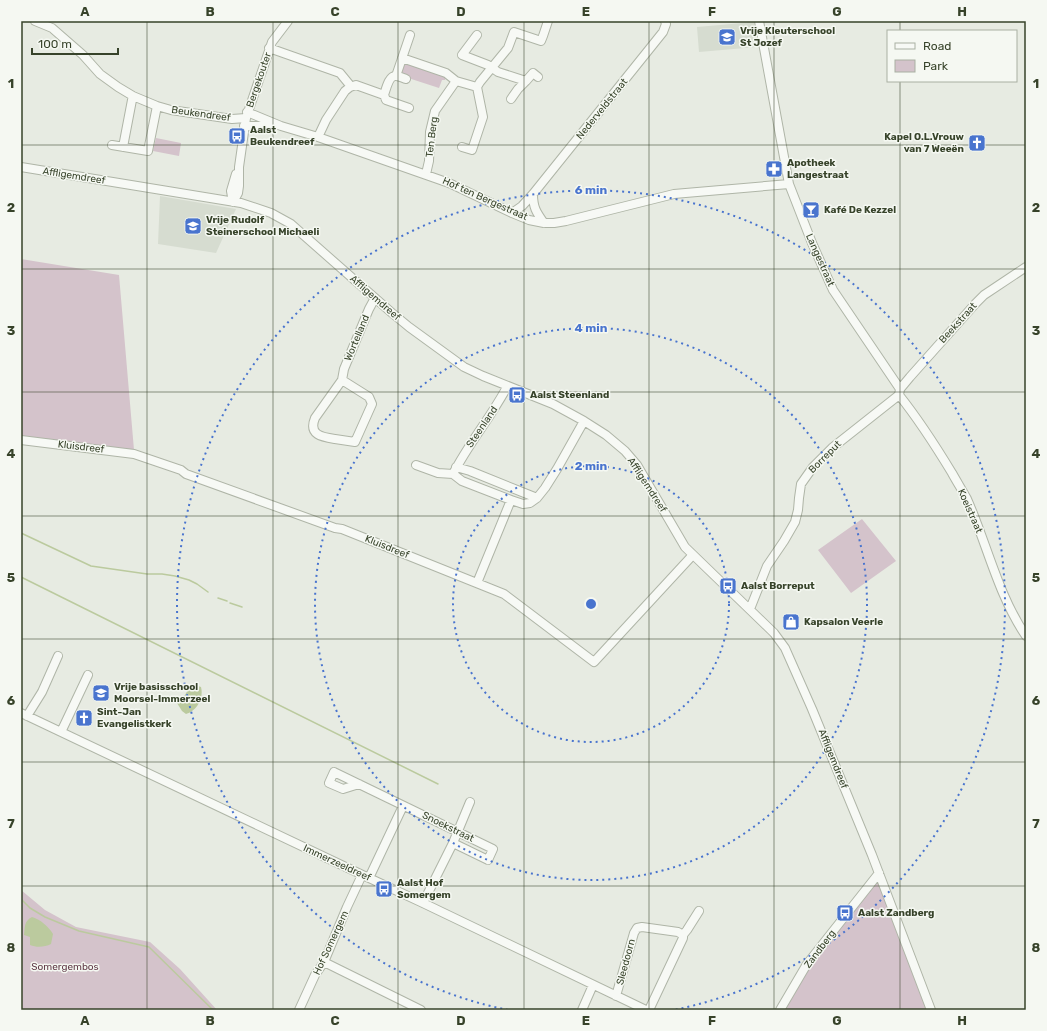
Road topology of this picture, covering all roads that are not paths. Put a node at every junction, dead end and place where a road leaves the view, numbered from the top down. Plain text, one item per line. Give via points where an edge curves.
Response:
1 (35, 21) edge
2 (288, 21) edge
3 (548, 21) edge
4 (666, 21) edge
5 (759, 21) edge
6 (478, 34) dead end
7 (410, 35) dead end
8 (270, 48) junction
9 (402, 58) junction
10 (492, 67) junction
11 (396, 76) junction
12 (538, 77) dead end
13 (406, 79) dead end
14 (526, 81) junction
15 (456, 82) junction
16 (350, 87) junction
17 (477, 87) junction
18 (384, 95) junction
19 (134, 96) junction
20 (511, 99) dead end
21 (157, 106) junction
22 (409, 108) dead end
23 (246, 119) junction
24 (281, 126) junction
25 (318, 137) junction
26 (112, 145) dead end
27 (123, 147) junction
28 (462, 147) dead end
29 (21, 167) edge
30 (426, 174) junction
31 (789, 184) junction
32 (533, 194) junction
33 (233, 202) junction
34 (512, 214) junction
35 (544, 223) junction
36 (1026, 267) edge
37 (375, 298) junction
38 (342, 380) junction
39 (507, 386) junction
40 (899, 392) junction
41 (584, 421) junction
42 (21, 440) edge
43 (416, 465) dead end
44 (454, 470) junction
45 (537, 498) junction
46 (511, 500) junction
47 (692, 554) junction
48 (477, 583) junction
49 (750, 609) junction
50 (1026, 636) edge
51 (58, 656) dead end
52 (88, 675) dead end
53 (24, 714) edge
54 (61, 732) junction
55 (359, 784) dead end
56 (470, 802) dead end
57 (403, 806) junction
58 (458, 832) junction
59 (453, 843) junction
60 (879, 872) junction
61 (366, 877) junction
62 (423, 903) junction
63 (699, 912) dead end
64 (683, 934) junction
65 (324, 962) junction
66 (593, 985) junction
67 (616, 996) junction
68 (299, 1010) edge
69 (421, 1010) edge
70 (582, 1010) edge
71 (648, 1010) edge
72 (780, 1010) edge
73 (931, 1010) edge

1 - 19 street, Beukendreef via 52,28 100,74
2 - 8 street, Bergekouter
3 - 10 street via 541,41 514,32 508,48
4 - 32 street, Nederveldstraat via 663,32
5 - 31 street, Langestraat
6 - 10 street via 462,55
7 - 9 street
8 - 16 street via 340,73
8 - 23 street, Bergekouter
9 - 11 street
9 - 15 street via 446,73
10 - 14 street via 498,72
10 - 17 street
11 - 13 street
11 - 18 street via 391,77
12 - 14 street via 533,73
14 - 20 street
15 - 17 street
15 - 30 street, Ten Berg via 435,111
16 - 18 street via 356,85
16 - 25 street via 326,120
17 - 28 street via 483,117 472,150
18 - 22 street via 386,100
19 - 21 street, Beukendreef
19 - 27 street
21 - 23 street, Beukendreef via 192,114
21 - 27 street via 148,151
23 - 24 street, Hof ten Bergestraat
23 - 24 street, Hof ten Bergestraat
23 - 33 street, Bergekouter via 238,167 238,193
24 - 25 street, Hof ten Bergestraat
25 - 30 street, Hof ten Bergestraat
26 - 27 street
29 - 33 street, Affligemdreef
30 - 34 street, Hof ten Bergestraat
31 - 35 street, Hof ten Bergestraat via 674,194 566,221
31 - 40 street, Langestraat via 833,290
32 - 34 street, Nederveldstraat
32 - 35 street via 536,212
33 - 37 street, Affligemdreef via 272,213 291,224
34 - 35 street, Hof ten Bergestraat
36 - 40 street, Beekstraat via 975,304
37 - 38 street, Wortelland via 344,369
37 - 39 street, Affligemdreef via 409,327 464,366
38 - 38 street, Wortelland via 315,418 314,430 321,437 355,442 372,404 369,397
39 - 41 street, Affligemdreef via 553,404
39 - 44 street, Steenland via 502,398
40 - 49 street, Borreput via 832,448 805,478 801,484 795,522 767,566
40 - 50 street, Koeistraat via 940,453 966,498 997,579 1017,623
41 - 45 street
41 - 47 street, Affligemdreef via 606,435 637,466 680,539
42 - 48 street, Kluisdreef via 134,454 154,460 186,474 342,529
43 - 44 street via 438,473
44 - 45 street via 470,471
44 - 46 street via 462,481
45 - 46 street via 523,504
46 - 48 street
47 - 48 street, Kluisdreef via 594,662 504,594
47 - 49 street, Affligemdreef
49 - 60 street, Affligemdreef via 774,633 792,662
51 - 53 street, Immerzeeldreef via 42,692
52 - 54 street
53 - 54 street, Immerzeeldreef
54 - 61 street, Immerzeeldreef
55 - 57 street, Snoekstraat
56 - 58 street
57 - 58 street, Snoekstraat
57 - 61 street, Hof Somergem
58 - 59 street
58 - 59 street, Snoekstraat via 492,849 488,860
59 - 62 street
60 - 72 street, Zandberg via 807,964
60 - 73 street, Affligemdreef
61 - 62 street, Immerzeeldreef
61 - 65 street, Hof Somergem via 347,908
62 - 66 street, Immerzeeldreef
63 - 64 street
64 - 67 street, Sleedoorn via 637,928
64 - 71 street
65 - 68 street, Hof Somergem
65 - 69 street
66 - 67 street, Immerzeeldreef
66 - 70 street
67 - 71 street, Immerzeeldreef

